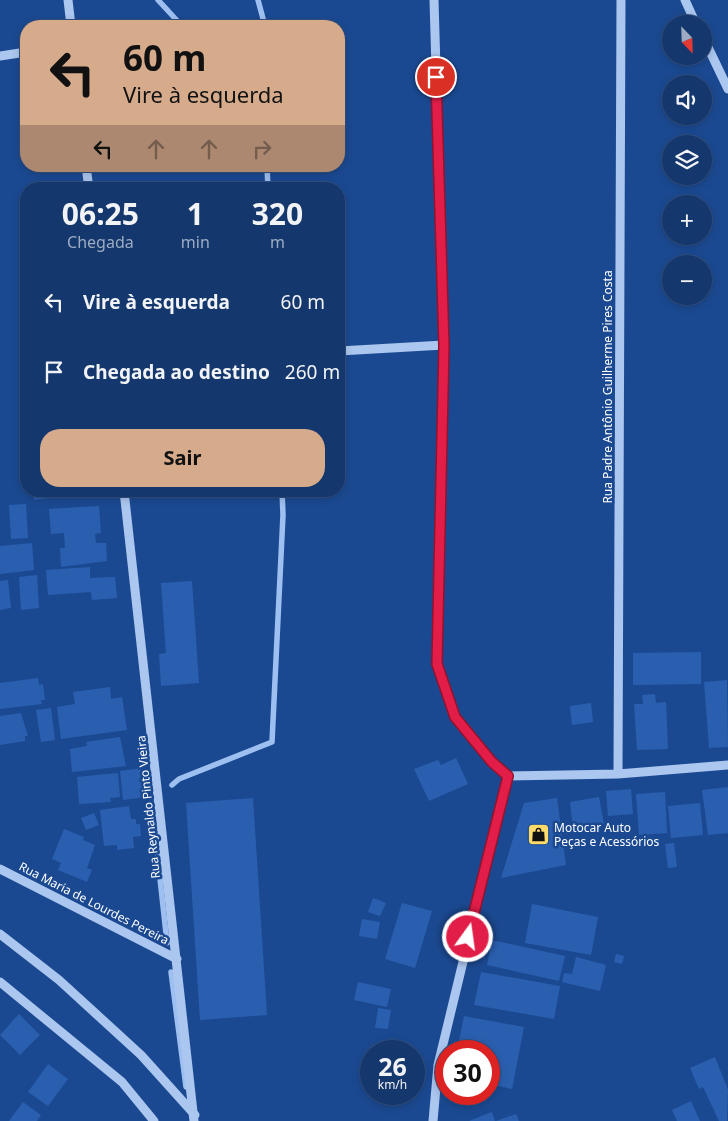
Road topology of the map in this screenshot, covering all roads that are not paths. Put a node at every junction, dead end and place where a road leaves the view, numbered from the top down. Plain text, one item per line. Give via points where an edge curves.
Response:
1 (68, 0) edge
2 (434, 0) edge
3 (621, 0) edge
4 (685, 0) edge
5 (692, 15) edge
6 (70, 20) edge
7 (20, 53) edge
8 (0, 56) edge
9 (712, 56) edge
10 (728, 89) edge
11 (444, 346) junction
12 (345, 350) edge
13 (125, 497) edge
14 (728, 765) edge
15 (618, 774) junction
16 (508, 776) junction
17 (0, 869) edge
18 (0, 934) edge
19 (178, 959) junction
20 (0, 982) edge
21 (196, 1119) edge
22 (154, 1121) edge
23 (432, 1121) edge

1 - 6 street
2 - 11 street
3 - 15 street, Rua Padre Antônio Guilherme Pires Costa
4 - 5 street
7 - 8 street
9 - 10 street
11 - 12 street
11 - 16 street via 437,664 455,717 492,762
13 - 19 street, Rua Reynaldo Pinto Vieira
14 - 15 street
15 - 16 street
16 - 23 street via 438,1064
17 - 19 street, Rua Maria de Lourdes Pereira
18 - 21 street via 59,980 141,1055
19 - 21 street, Rua Reynaldo Pinto Vieira
20 - 22 street via 122,1082

